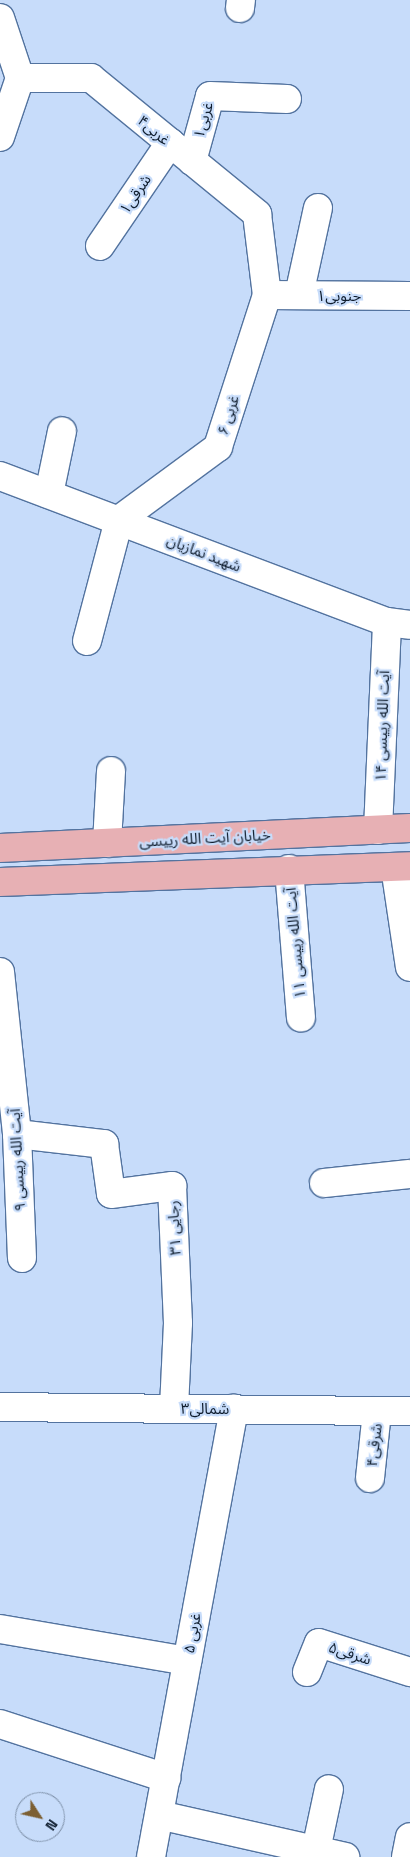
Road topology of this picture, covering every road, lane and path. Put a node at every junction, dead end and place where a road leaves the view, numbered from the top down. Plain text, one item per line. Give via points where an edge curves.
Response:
1 (0, 18) edge
2 (20, 78) junction
3 (287, 99) dead end
4 (1, 136) edge
5 (170, 143) junction
6 (192, 161) junction
7 (318, 208) dead end
8 (100, 246) dead end
9 (268, 295) junction
10 (299, 295) junction
11 (410, 296) edge
12 (62, 431) dead end
13 (0, 476) edge
14 (49, 494) junction
15 (120, 520) junction
16 (398, 623) edge
17 (87, 641) dead end
18 (112, 771) dead end
19 (410, 828) edge
20 (378, 830) junction
21 (106, 843) junction
22 (0, 848) edge
23 (402, 867) edge
24 (290, 869) junction
25 (0, 882) edge
26 (410, 967) edge
27 (0, 972) edge
28 (301, 1018) dead end
29 (18, 1134) junction
30 (410, 1174) edge
31 (324, 1183) dead end
32 (22, 1258) dead end
33 (0, 1407) edge
34 (174, 1409) junction
35 (234, 1409) junction
36 (377, 1411) junction
37 (410, 1411) edge
38 (370, 1478) dead end
39 (0, 1629) edge
40 (187, 1661) junction
41 (307, 1672) dead end
42 (410, 1672) edge
43 (0, 1724) edge
44 (166, 1778) junction
45 (329, 1789) dead end
46 (159, 1815) junction
47 (410, 1837) edge
48 (316, 1850) junction
49 (151, 1857) edge
50 (345, 1857) edge
51 (406, 1857) edge

1 - 2 street
2 - 4 street
2 - 5 street, غربی۴ via 92,78
3 - 6 street, غربی۱ via 210,96
5 - 6 street, غربی۴
5 - 8 street, شرقی۱
6 - 9 street, غربی۴ via 257,214
7 - 10 street
9 - 10 street, جنوبی۱
9 - 15 street, غربی ۶ via 218,447
10 - 11 street, جنوبی۱
12 - 14 street
13 - 14 street, شهید نمازیان
14 - 15 street, شهید نمازیان
15 - 16 street, شهید نمازیان
15 - 17 street
16 - 20 street, آیت الله رییسی ۱۴
18 - 21 street
19 - 20 main road, خیابان آیت الله رییسی
20 - 21 main road, خیابان آیت الله رییسی
21 - 22 main road, خیابان آیت الله رییسی
23 - 24 main road
23 - 26 street
24 - 25 main road
24 - 28 street, آیت الله رییسی ۱۱
27 - 29 street, آیت الله رییسی ۹
29 - 32 street, آیت الله رییسی ۹
29 - 34 street, رجایی ۳۱ via 104,1144 111,1194 172,1186 178,1323
30 - 31 street
33 - 34 street, شمالی۳
34 - 35 street, شمالی۳
35 - 36 street, شمالی۳
35 - 40 street, غربی ۵
36 - 37 street, شمالی۳
36 - 38 street, شرقی۴
39 - 40 street
40 - 44 street, غربی ۵
41 - 42 street, شرقی۵ via 319,1643
43 - 44 street
44 - 46 street, غربی ۵
45 - 48 street
46 - 48 street
46 - 49 street, غربی ۵
47 - 51 street
48 - 50 street

